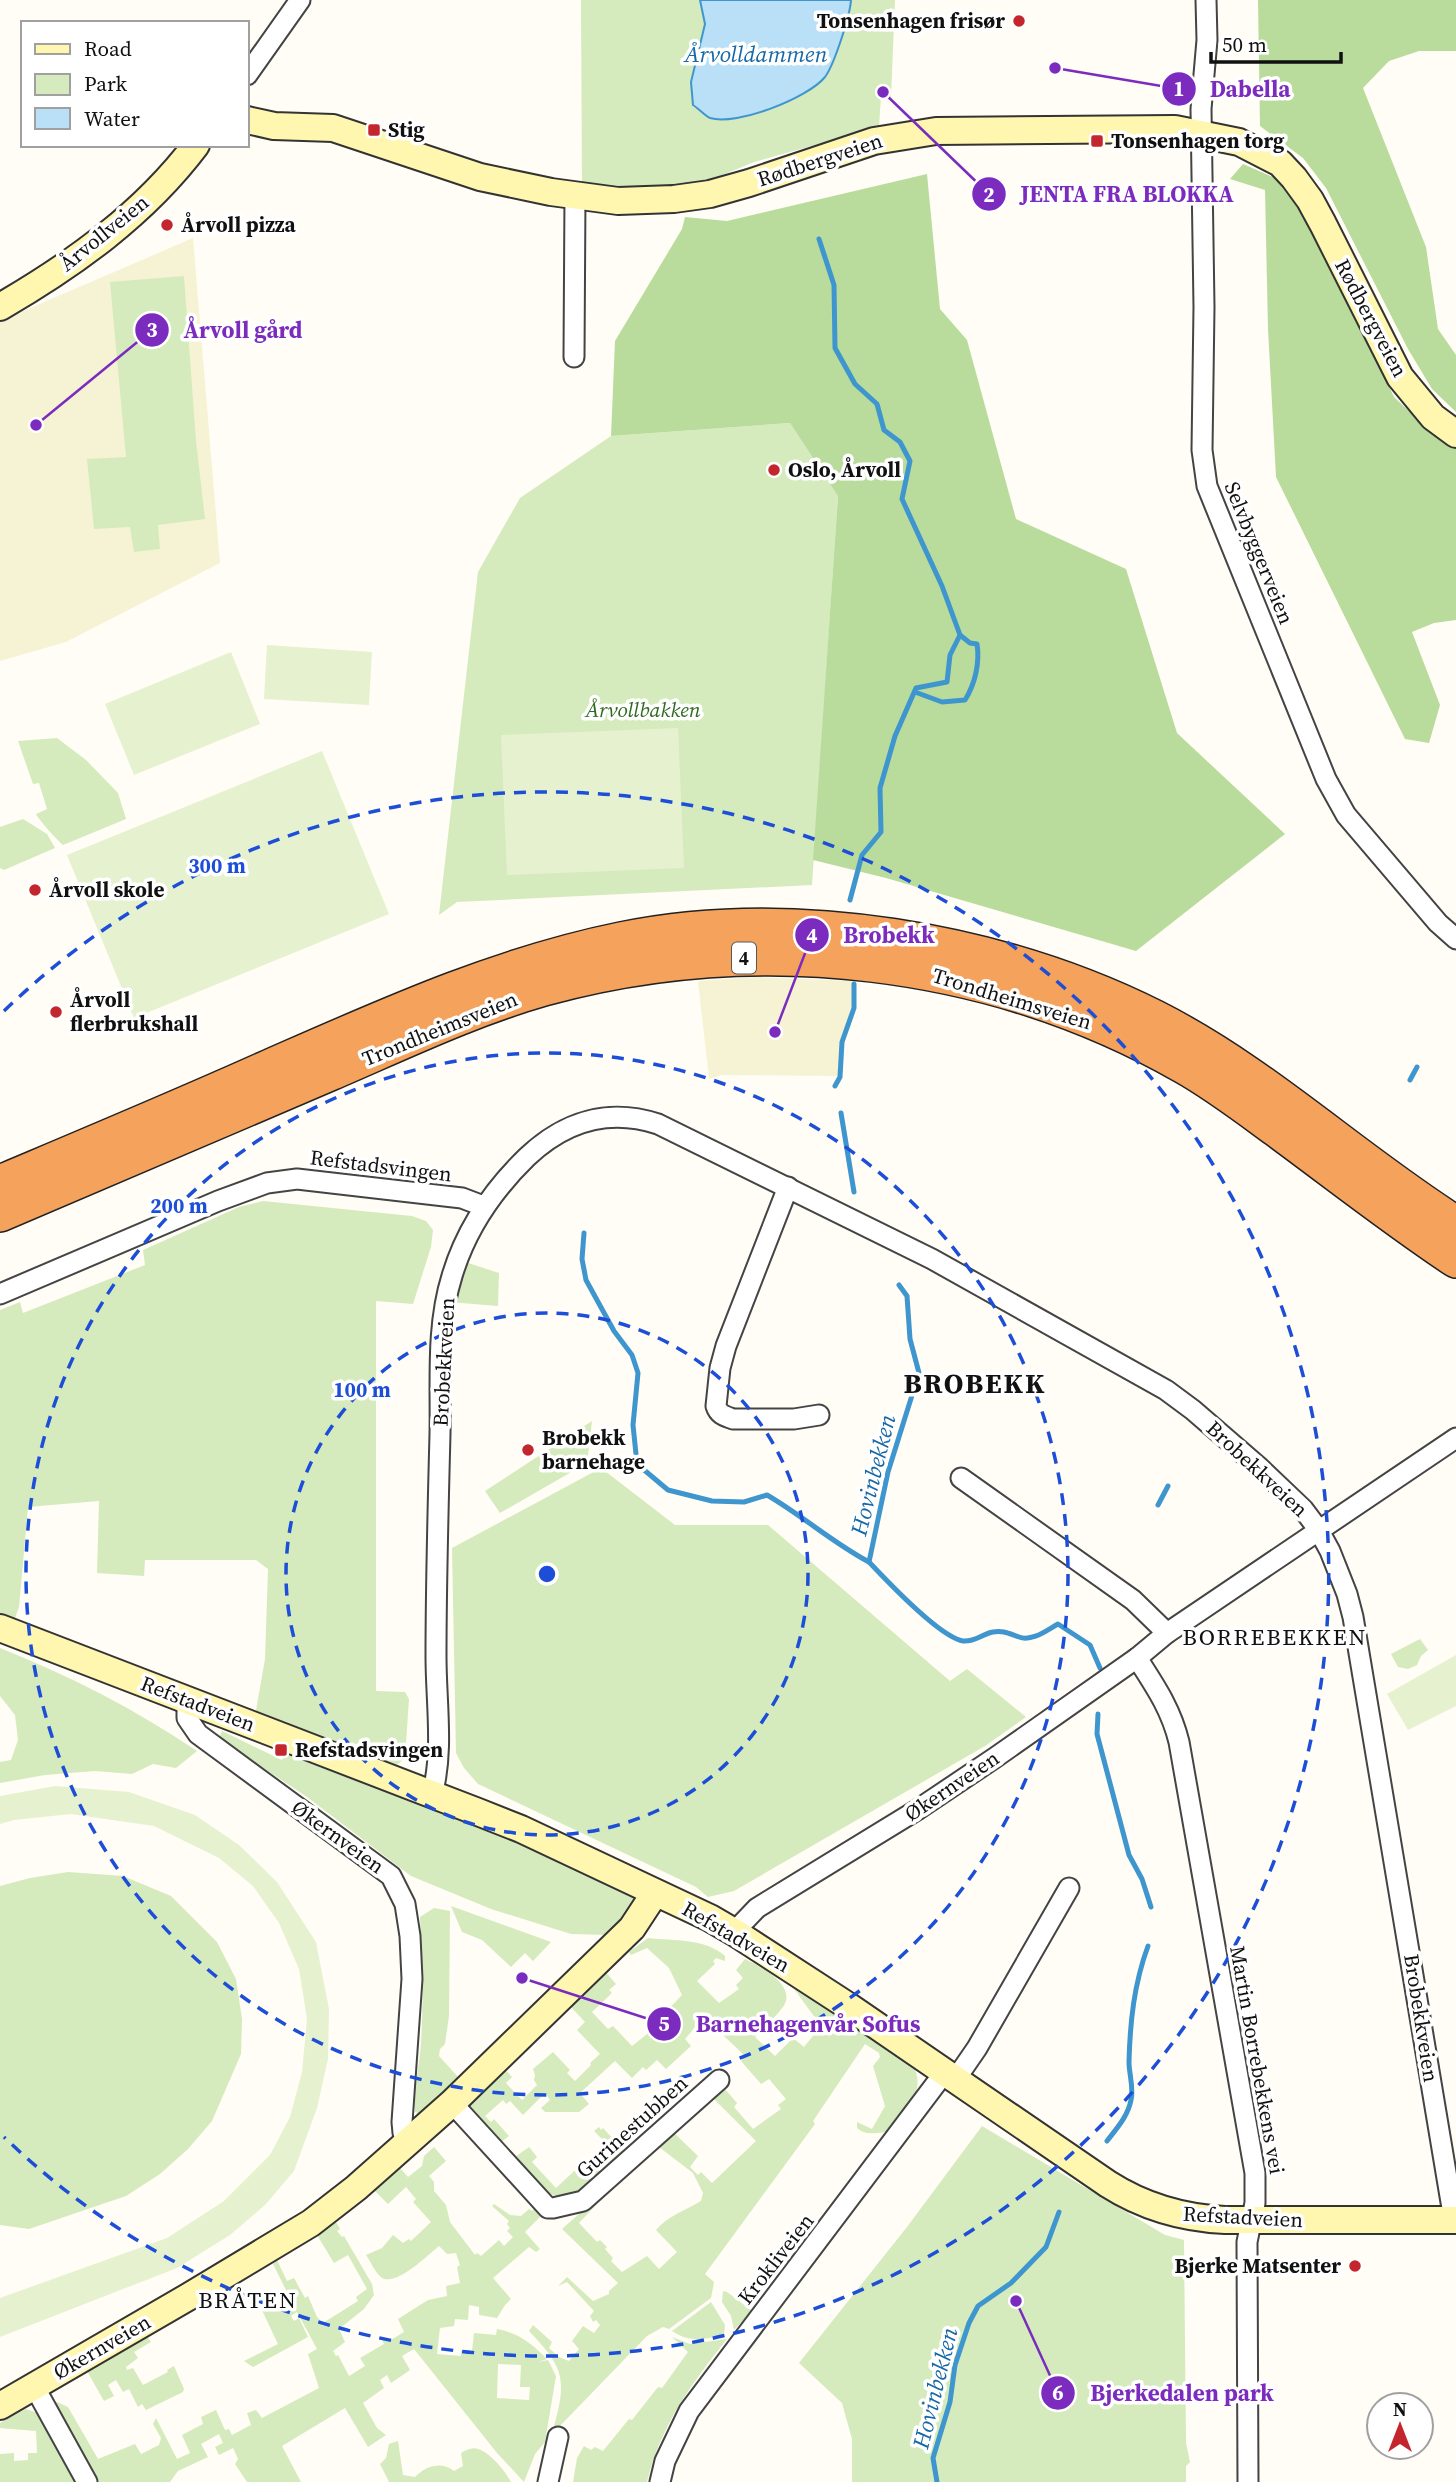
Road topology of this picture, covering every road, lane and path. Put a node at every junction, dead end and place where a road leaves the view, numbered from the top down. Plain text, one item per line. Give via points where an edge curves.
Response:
1 (300, 0) edge
2 (1206, 0) edge
3 (248, 74) edge
4 (248, 120) edge
5 (1202, 133) junction
6 (194, 147) edge
7 (575, 195) junction
8 (0, 307) edge
9 (574, 357) dead end
10 (1456, 434) edge
11 (1456, 939) edge
12 (0, 1183) edge
13 (788, 1186) junction
14 (483, 1206) junction
15 (0, 1214) edge
16 (1456, 1224) edge
17 (1456, 1260) edge
18 (0, 1294) edge
19 (819, 1415) dead end
20 (1456, 1438) edge
21 (961, 1478) dead end
22 (1318, 1529) junction
23 (0, 1628) edge
24 (1167, 1633) junction
25 (1137, 1658) junction
26 (187, 1700) junction
27 (432, 1795) junction
28 (1069, 1888) dead end
29 (655, 1893) junction
30 (734, 1932) junction
31 (949, 2076) junction
32 (719, 2080) dead end
33 (452, 2103) junction
34 (408, 2141) junction
35 (1251, 2220) junction
36 (1455, 2223) edge
37 (34, 2386) junction
38 (0, 2406) edge
39 (558, 2438) dead end
40 (87, 2482) edge
41 (548, 2482) edge
42 (660, 2482) edge
43 (1248, 2482) edge

1 - 3 street
2 - 5 street, Selvbyggerveien
4 - 7 street, Rødbergveien via 333,128 471,175
5 - 7 street, Rødbergveien via 1157,128 936,131 874,141 710,194 618,201
5 - 10 street, Rødbergveien via 1262,152 1294,178 1323,224 1401,377 1433,417
5 - 11 street, Selvbyggerveien via 1202,450 1207,486 1326,779 1346,815
6 - 8 street, Årvollveien via 158,190 90,250
7 - 9 street
12 - 16 highway, Trondheimsveien / 4 via 383,1018 534,962 657,934 729,928 829,929 989,955 1106,995 1155,1018 1258,1080
13 - 14 street, Brobekkveien via 658,1124 632,1117 604,1117 575,1125 544,1142
13 - 19 street via 726,1346 716,1406 723,1416 733,1419
13 - 22 street, Brobekkveien via 932,1259 1166,1390 1286,1491
14 - 18 street, Refstadsvingen via 448,1197 314,1180 267,1183
14 - 27 street, Brobekkveien via 452,1276 443,1324 438,1748
15 - 17 highway, Trondheimsveien / 4 via 444,1024 543,989 636,967 777,957 930,972 1061,1011 1138,1042 1237,1101
20 - 22 street, Økernveien
21 - 24 street via 1133,1600
22 - 24 street, Økernveien
22 - 36 street, Brobekkveien via 1340,1574 1353,1617
23 - 26 street, Refstadveien
24 - 25 street, Økernveien
25 - 30 street, Økernveien via 917,1810 757,1908
25 - 35 street, Martin Borrebekkens vei via 1174,1720 1179,1742 1255,2173
26 - 27 street, Refstadveien
26 - 34 street, Økernveien via 187,1718 198,1734 391,1876 405,1904 410,1936 412,1979 402,2122
27 - 29 street, Refstadveien via 521,1829
28 - 31 street, Krokliveien via 976,2048
29 - 30 street, Refstadveien
29 - 33 street, Økernveien via 632,1928
30 - 31 street, Refstadveien
31 - 35 street, Refstadveien via 1124,2194 1190,2217
31 - 42 street, Krokliveien via 689,2411
32 - 33 street, Gurinestubben via 583,2201 553,2208 548,2208
33 - 34 street, Økernveien
34 - 37 street, Økernveien via 311,2223
35 - 36 street, Refstadveien
35 - 43 street, Martin Borrebekkens vei via 1247,2242
37 - 38 street, Økernveien
37 - 40 street
39 - 41 street

